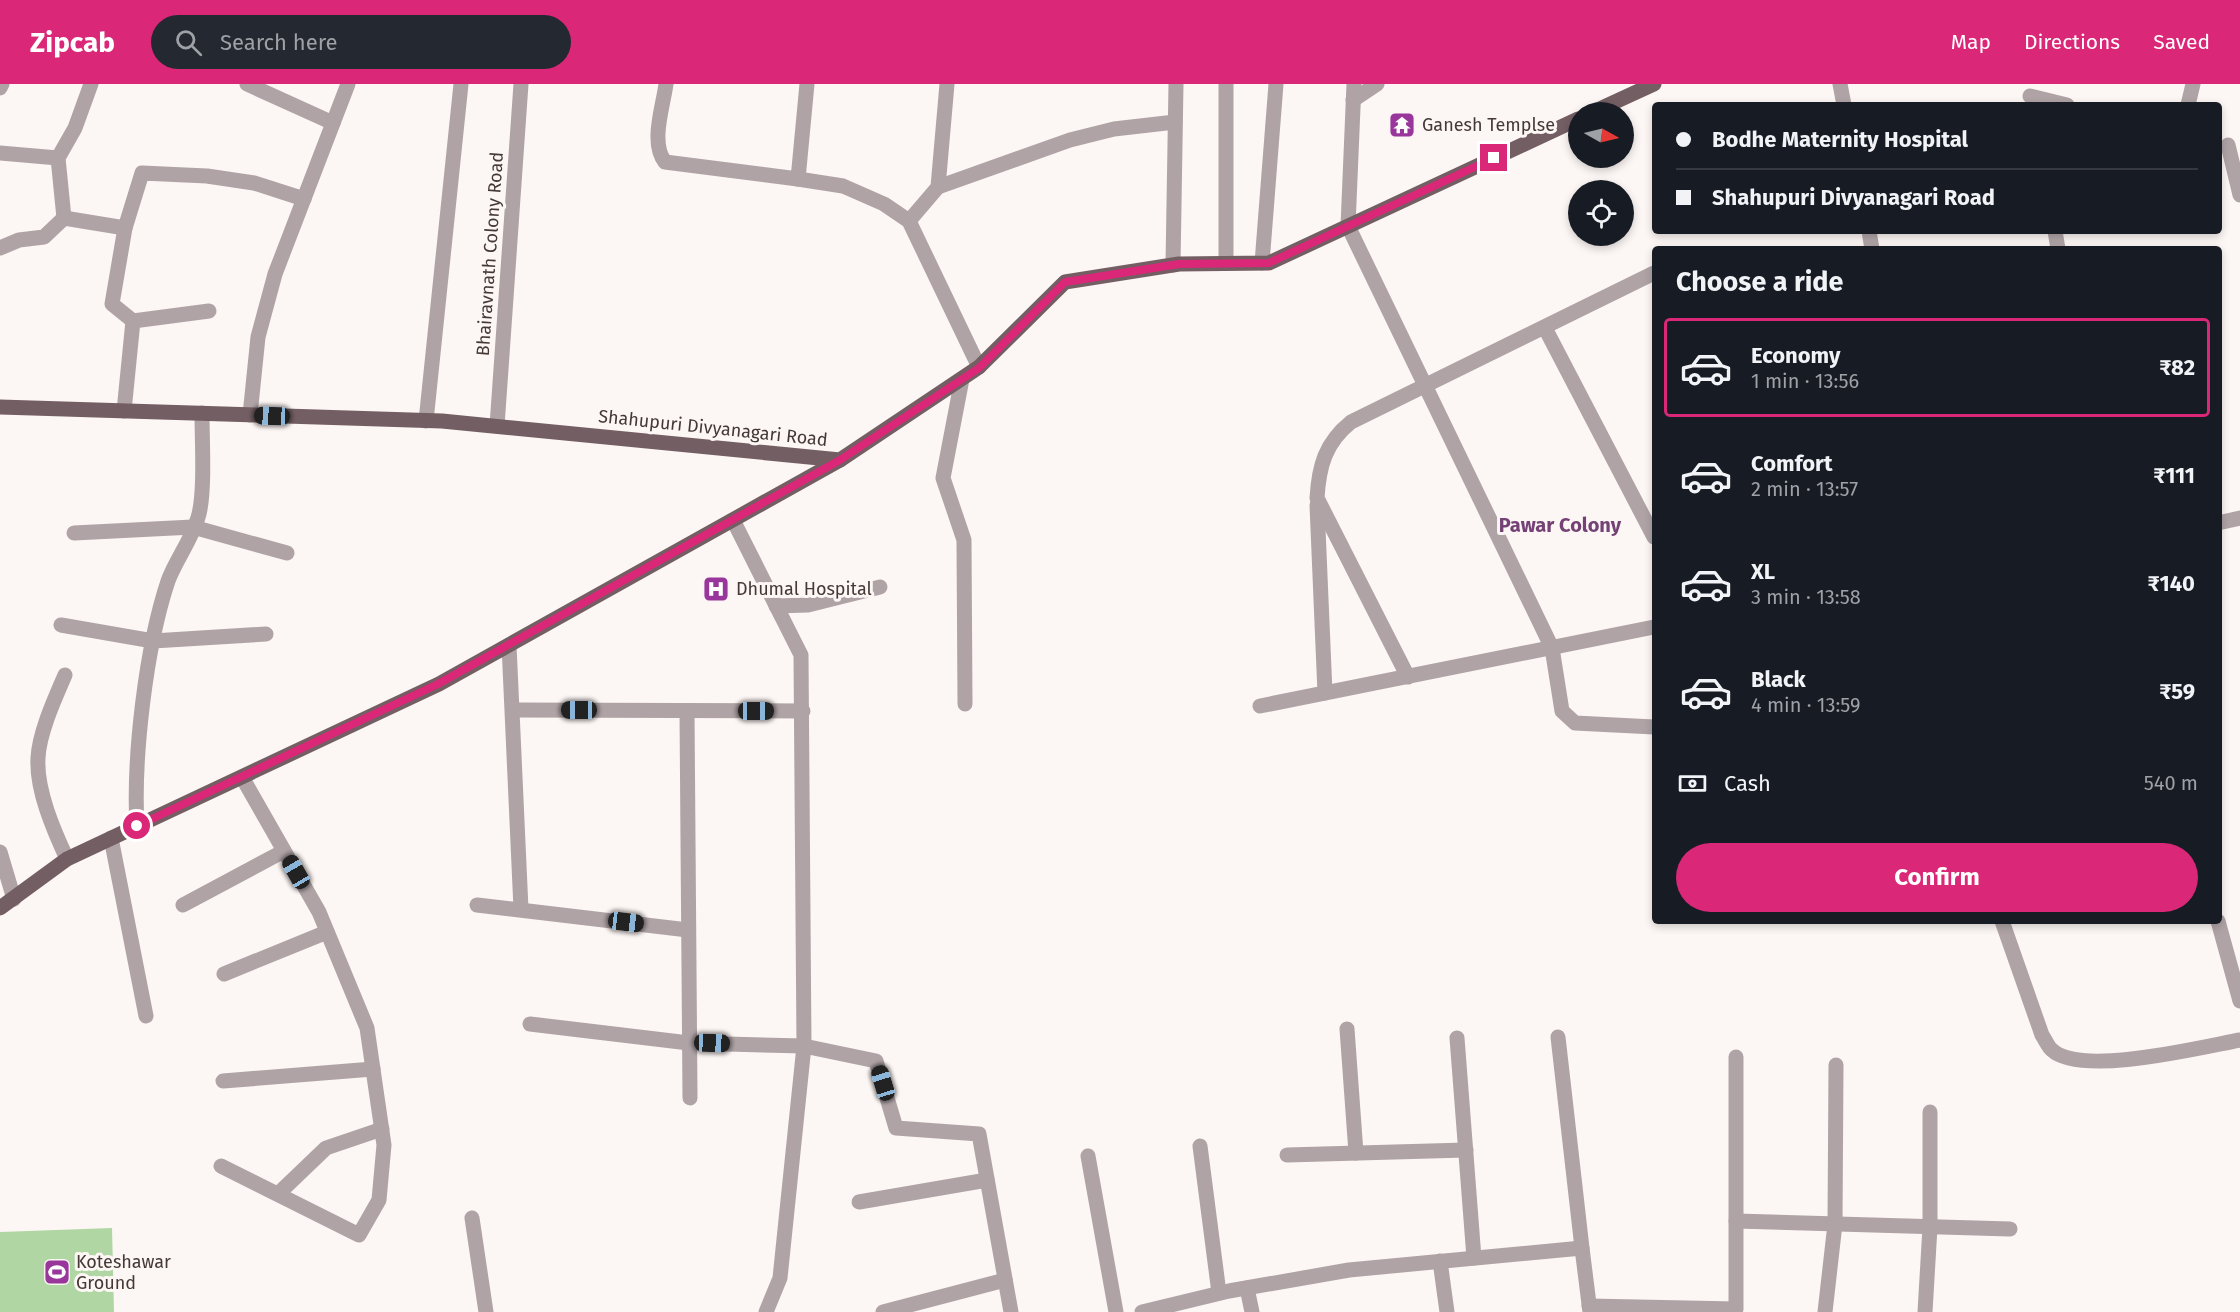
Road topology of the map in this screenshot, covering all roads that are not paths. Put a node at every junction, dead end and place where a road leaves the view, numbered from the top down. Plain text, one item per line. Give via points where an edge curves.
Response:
1 (91, 84) edge
2 (247, 84) edge
3 (348, 84) edge
4 (460, 84) edge
5 (521, 84) edge
6 (666, 84) edge
7 (807, 84) edge
8 (947, 84) edge
9 (1176, 84) edge
10 (1226, 84) edge
11 (1276, 84) edge
12 (1354, 84) edge
13 (1377, 84) edge
14 (1654, 84) edge
15 (1840, 84) edge
16 (2193, 84) edge
17 (2030, 95) edge
18 (1353, 100) junction
19 (1615, 102) edge
20 (1843, 102) edge
21 (2056, 102) edge
22 (2189, 102) edge
23 (1175, 122) junction
24 (333, 123) junction
25 (1568, 124) edge
26 (2229, 147) edge
27 (0, 153) edge
28 (58, 158) junction
29 (798, 178) junction
30 (938, 187) junction
31 (2240, 195) edge
32 (304, 199) junction
33 (64, 218) junction
34 (909, 220) junction
35 (1348, 226) junction
36 (125, 228) junction
37 (0, 248) edge
38 (1262, 262) junction
39 (1226, 263) junction
40 (1173, 265) junction
41 (1652, 274) edge
42 (209, 311) dead end
43 (133, 321) junction
44 (1545, 328) junction
45 (979, 368) junction
46 (962, 379) junction
47 (1426, 387) junction
48 (0, 407) edge
49 (124, 411) junction
50 (202, 413) junction
51 (250, 415) junction
52 (426, 421) junction
53 (497, 426) junction
54 (840, 460) junction
55 (1317, 498) junction
56 (2240, 518) edge
57 (733, 520) junction
58 (2222, 522) edge
59 (193, 527) junction
60 (74, 533) dead end
61 (1652, 533) edge
62 (286, 553) dead end
63 (880, 587) dead end
64 (776, 606) junction
65 (61, 625) dead end
66 (1652, 627) edge
67 (266, 634) dead end
68 (153, 641) junction
69 (509, 645) junction
70 (1552, 648) junction
71 (65, 675) dead end
72 (1408, 677) junction
73 (1325, 693) junction
74 (965, 704) dead end
75 (1260, 706) dead end
76 (513, 710) junction
77 (687, 711) junction
78 (803, 711) junction
79 (1652, 727) edge
80 (242, 777) junction
81 (137, 826) junction
82 (111, 838) junction
83 (284, 851) junction
84 (0, 852) edge
85 (67, 859) junction
86 (14, 900) junction
87 (183, 904) dead end
88 (477, 905) dead end
89 (0, 908) edge
90 (521, 909) junction
91 (2003, 924) edge
92 (2219, 924) edge
93 (688, 930) junction
94 (327, 932) junction
95 (224, 974) dead end
96 (2240, 1001) edge
97 (146, 1016) dead end
98 (530, 1024) dead end
99 (1347, 1029) dead end
100 (1558, 1037) dead end
101 (1457, 1038) dead end
102 (2240, 1040) edge
103 (690, 1043) junction
104 (804, 1046) junction
105 (1736, 1057) dead end
106 (1836, 1065) dead end
107 (373, 1069) junction
108 (224, 1081) dead end
109 (690, 1098) dead end
110 (1930, 1112) dead end
111 (382, 1129) junction
112 (1200, 1146) dead end
113 (1466, 1150) junction
114 (1356, 1153) junction
115 (1287, 1155) dead end
116 (1088, 1156) dead end
117 (221, 1166) dead end
118 (987, 1180) junction
119 (278, 1194) junction
120 (859, 1202) dead end
121 (472, 1218) dead end
122 (1736, 1221) junction
123 (1835, 1224) junction
124 (1930, 1227) junction
125 (2010, 1229) dead end
126 (1582, 1248) junction
127 (1474, 1258) junction
128 (1440, 1261) junction
129 (1005, 1280) junction
130 (1246, 1288) junction
131 (1219, 1293) junction
132 (1590, 1309) edge
133 (486, 1312) edge
134 (766, 1312) edge
135 (883, 1312) edge
136 (1011, 1312) edge
137 (1116, 1312) edge
138 (1142, 1312) edge
139 (1252, 1312) edge
140 (1447, 1312) edge
141 (1825, 1312) edge
142 (1925, 1312) edge

1 - 28 street via 75,128
2 - 24 street
3 - 24 street
4 - 52 street
5 - 53 street, Bhairavnath Colony Road
6 - 29 street via 658,140 659,154 665,162
7 - 29 street
8 - 30 street
9 - 23 street
10 - 39 street
11 - 38 street
12 - 18 street
13 - 18 street
14 - 19 main road
15 - 20 street
16 - 22 street
17 - 21 street
18 - 35 street
23 - 30 street via 1114,129 1071,140
23 - 40 street
24 - 32 street
25 - 35 main road, Shahupuri Divyanagari Road
26 - 31 street
27 - 28 street
28 - 33 street
29 - 34 street via 843,186
30 - 34 street
32 - 36 street via 254,183 142,173
32 - 51 street via 275,274 258,337
33 - 36 street
33 - 37 street via 44,237 19,240
34 - 45 street
35 - 38 main road, Shahupuri Divyanagari Road via 1269,263
35 - 47 street
36 - 43 street via 112,304
38 - 39 main road, Shahupuri Divyanagari Road
39 - 40 main road, Shahupuri Divyanagari Road
40 - 45 main road, Shahupuri Divyanagari Road via 1065,282
41 - 44 street
42 - 43 street
43 - 49 street
44 - 47 street
44 - 61 street
45 - 46 main road, Shahupuri Divyanagari Road
46 - 54 main road, Shahupuri Divyanagari Road
46 - 74 street via 943,478 964,540
47 - 55 street via 1351,422 1337,434 1318,473
47 - 70 street
48 - 49 main road, Shahupuri Divyanagari Road
49 - 50 main road, Shahupuri Divyanagari Road
50 - 51 main road, Shahupuri Divyanagari Road
50 - 59 street via 199,514
51 - 52 main road, Shahupuri Divyanagari Road
52 - 53 main road, Shahupuri Divyanagari Road
53 - 54 main road, Shahupuri Divyanagari Road
54 - 57 main road
55 - 72 street
55 - 73 street
56 - 58 street
57 - 64 street
57 - 69 main road
59 - 60 street
59 - 62 street
59 - 68 street via 168,581
63 - 64 street via 808,605
64 - 78 street via 801,655
65 - 68 street
66 - 70 street
67 - 68 street
68 - 81 street via 141,730
69 - 76 street
69 - 80 main road via 438,684
70 - 72 street
70 - 79 street via 1562,711 1567,718 1575,723
71 - 85 street via 38,758 48,818
72 - 73 street
73 - 75 street
76 - 77 street
76 - 90 street
77 - 78 street
77 - 93 street
78 - 104 street
80 - 81 main road
80 - 83 street
81 - 82 main road
82 - 85 main road
82 - 97 street
83 - 87 street
83 - 94 street
84 - 86 street
85 - 86 main road
86 - 89 main road
88 - 90 street
90 - 93 street
91 - 102 street via 2042,1035 2052,1051 2069,1059 2097,1062
92 - 96 street
93 - 103 street
94 - 95 street
94 - 107 street via 367,1028
98 - 103 street
99 - 114 street
100 - 126 street
101 - 113 street
103 - 104 street
103 - 109 street
104 - 118 street via 876,1061 896,1128 979,1134
104 - 134 street via 780,1278
105 - 122 street
106 - 123 street
107 - 108 street
107 - 111 street
110 - 124 street
111 - 119 street via 326,1148
111 - 119 street via 379,1200 359,1235
112 - 131 street
113 - 114 street
113 - 127 street
114 - 115 street
116 - 137 street
117 - 119 street
118 - 120 street
118 - 129 street
121 - 133 street
122 - 123 street
122 - 132 street via 1737,1309
123 - 124 street
123 - 141 street
124 - 125 street
124 - 142 street
126 - 127 street
126 - 132 street
127 - 128 street
128 - 130 street via 1349,1270
128 - 140 street
129 - 135 street
129 - 136 street
130 - 131 street
130 - 139 street
131 - 138 street

